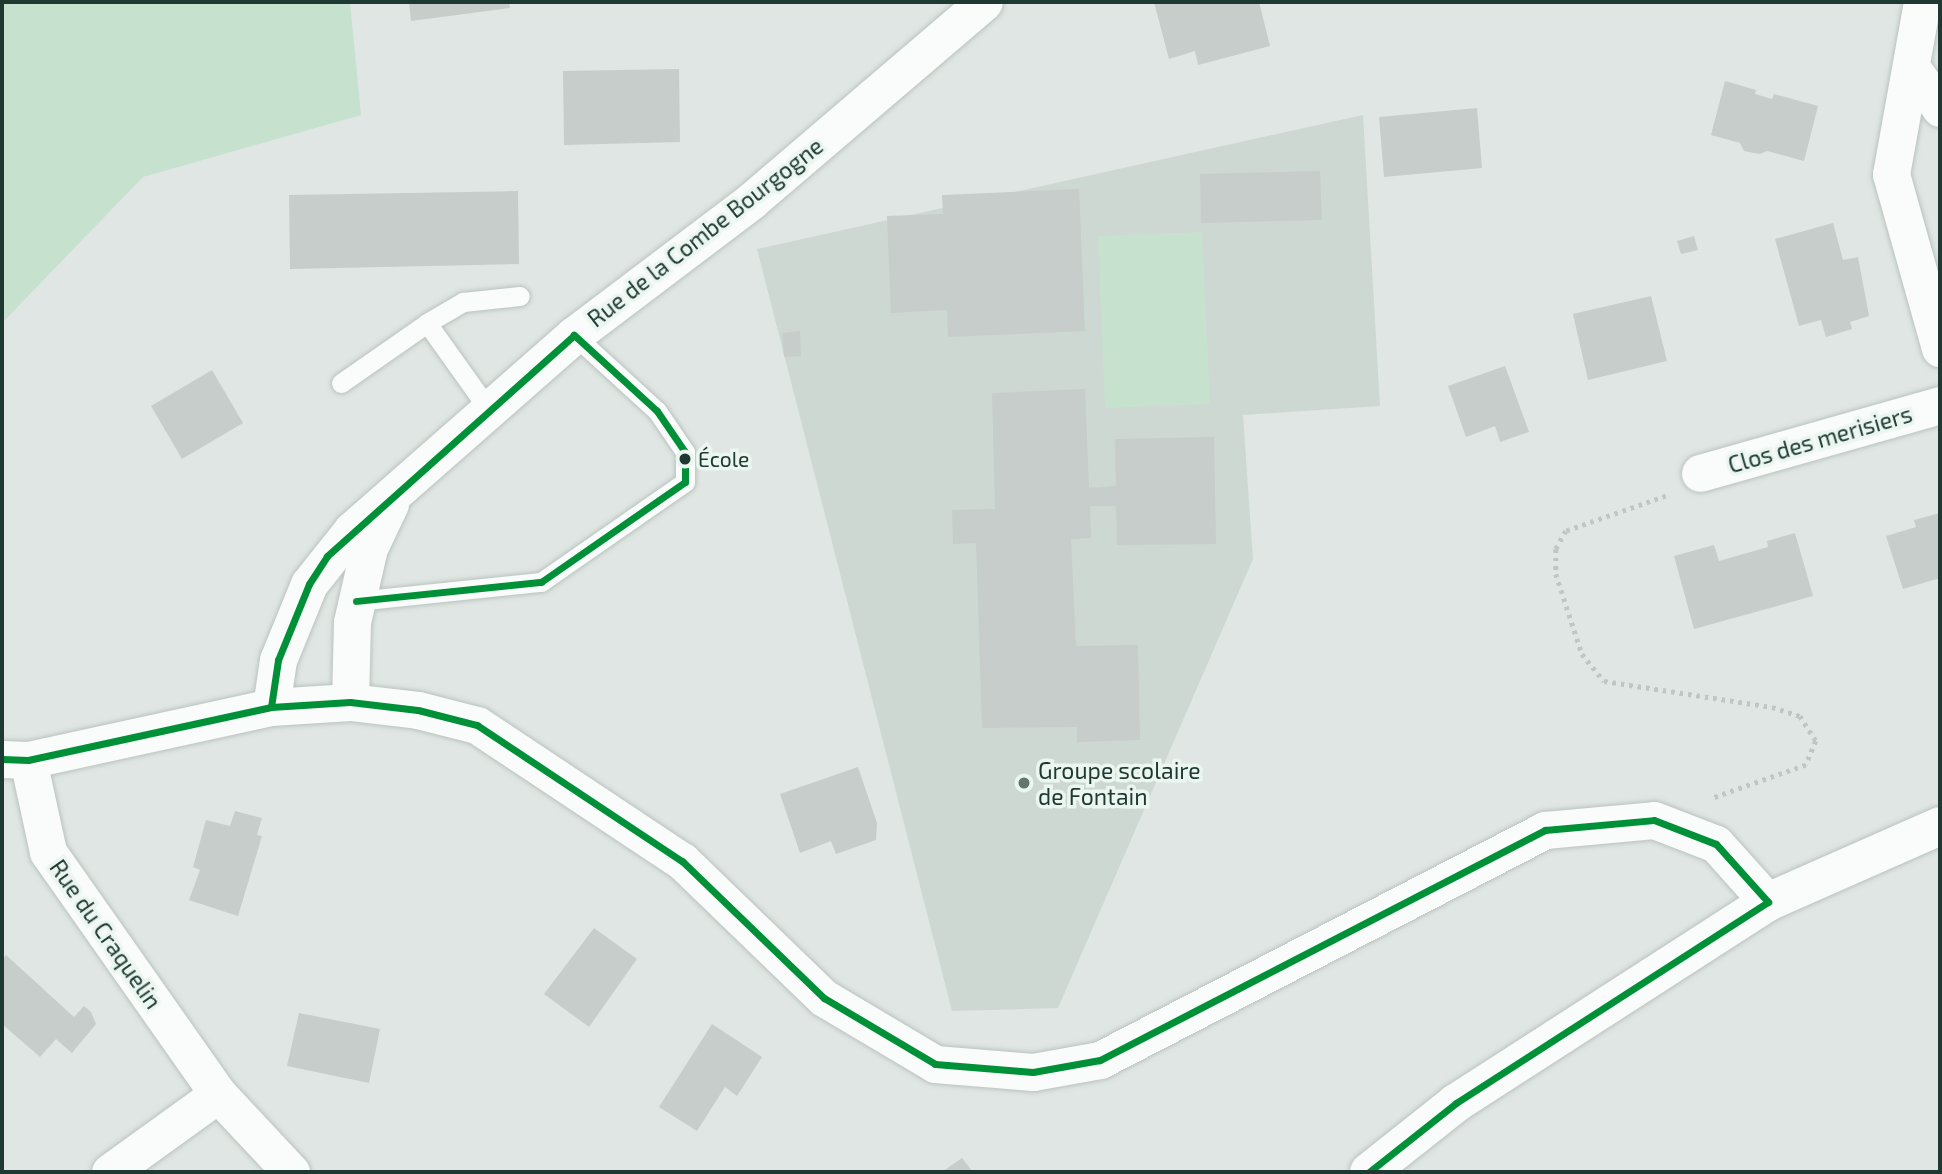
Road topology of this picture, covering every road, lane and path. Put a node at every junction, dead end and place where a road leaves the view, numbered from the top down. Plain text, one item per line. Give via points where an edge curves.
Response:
1 (984, 2) edge
2 (1922, 2) edge
3 (1912, 68) junction
4 (1940, 108) edge
5 (520, 296) dead end
6 (426, 323) junction
7 (574, 335) junction
8 (1940, 348) edge
9 (341, 383) dead end
10 (1940, 405) edge
11 (489, 410) junction
12 (1700, 473) joint
13 (396, 491) junction
14 (356, 601) junction
15 (350, 702) junction
16 (271, 708) junction
17 (15, 759) edge
18 (1940, 826) edge
19 (1678, 829) junction
20 (1768, 902) junction
21 (218, 1094) junction
22 (110, 1172) edge
23 (290, 1172) edge
24 (1369, 1172) edge

1 - 7 street, Rue de la Combe Bourgogne via 751,201
2 - 3 street
3 - 4 street
3 - 8 street via 1891,174
5 - 6 lane via 463,302
6 - 9 lane
6 - 11 lane
7 - 11 street, Rue de la Combe Bourgogne
7 - 14 lane via 657,411 685,452 685,482 541,582
10 - 12 street, Clos des merisiers
11 - 13 street, Rue de la Combe Bourgogne
12 - 19 path via 1684,490 1566,531 1556,549 1556,574 1582,654 1604,681 1772,708 1800,716 1816,741 1806,765 1716,796
13 - 14 street, Rue de la Combe Bourgogne via 369,548
13 - 16 street, Rue de la Combe Bourgogne via 327,556 309,584 278,660
14 - 15 street, Rue de la Combe Bourgogne via 348,655
15 - 16 street
15 - 19 street via 418,710 477,725 682,861 824,998 934,1064 1033,1072 1100,1060 1545,830 1654,820
16 - 17 street
17 - 21 street, Rue du Craquelin via 48,852
18 - 20 main road
19 - 20 street via 1716,844
20 - 24 main road via 1456,1103
21 - 22 street
21 - 23 street, Rue du Craquelin

